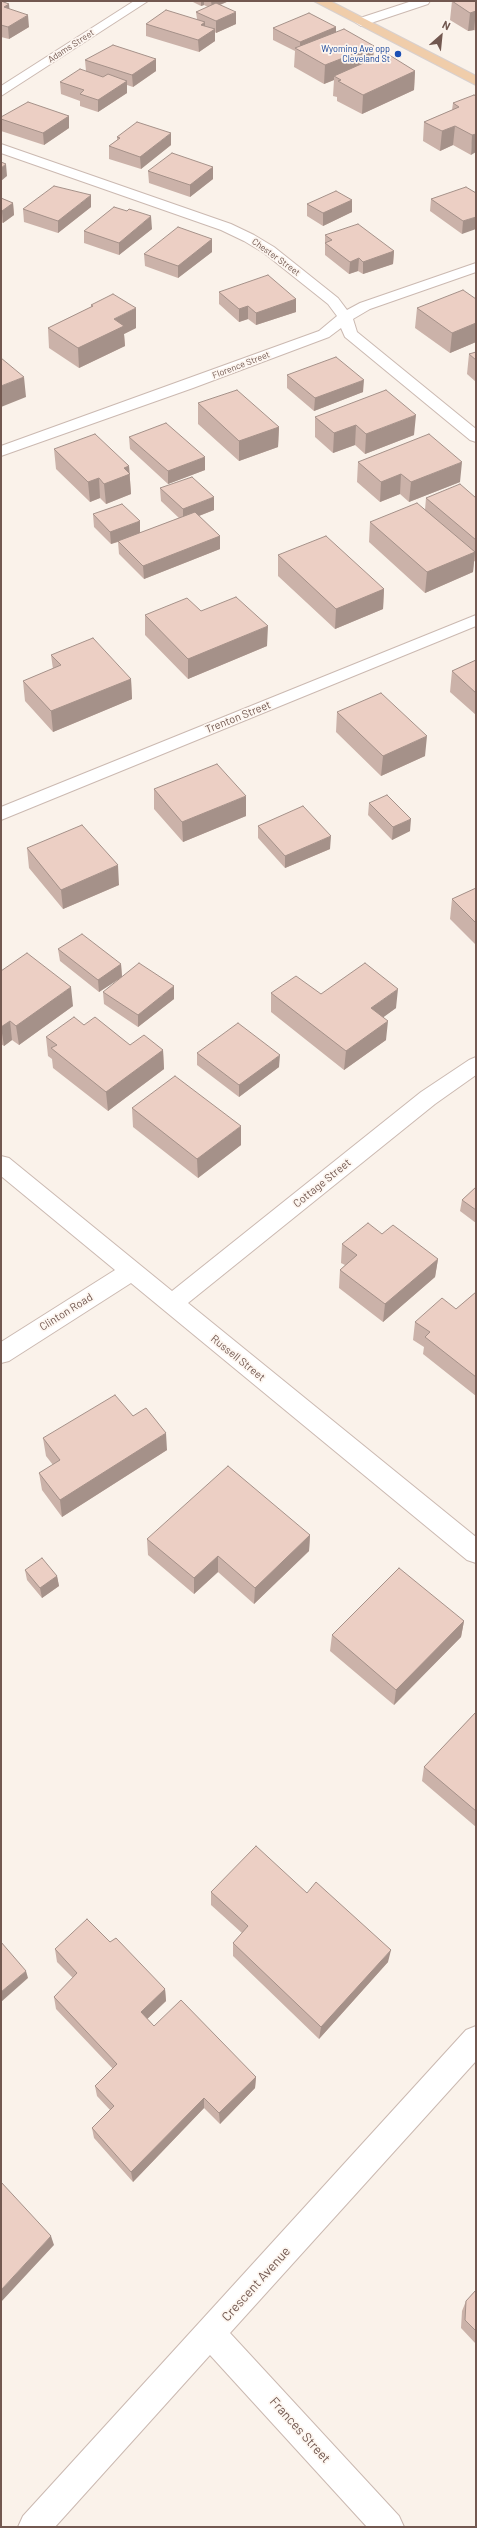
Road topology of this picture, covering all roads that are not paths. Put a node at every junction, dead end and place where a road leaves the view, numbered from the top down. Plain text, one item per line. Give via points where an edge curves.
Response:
1 (142, 1) edge
2 (320, 1) edge
3 (424, 1) edge
4 (361, 22) junction
5 (476, 81) edge
6 (1, 92) edge
7 (1, 148) edge
8 (476, 267) edge
9 (346, 317) junction
10 (476, 437) edge
11 (1, 451) edge
12 (476, 620) edge
13 (1, 814) edge
14 (476, 1065) edge
15 (1, 1164) edge
16 (131, 1271) junction
17 (171, 1304) junction
18 (1, 1354) edge
19 (476, 1552) edge
20 (476, 2040) edge
21 (211, 2334) junction
22 (34, 2527) edge
23 (388, 2527) edge

1 - 6 street, Adams Street
2 - 4 main road
3 - 4 street
4 - 5 main road
7 - 9 street, Chester Street via 226,227 249,238 269,250 334,301
8 - 9 street, Florence Street via 365,306
9 - 10 street, Chester Street via 350,334
9 - 11 street, Florence Street via 324,334
12 - 13 street, Trenton Street
14 - 17 street, Cottage Street via 416,1108
15 - 16 street, Russell Street
16 - 17 street, Russell Street
16 - 18 street, Clinton Road
17 - 19 street, Russell Street
20 - 21 street, Crescent Avenue
21 - 22 street, Crescent Avenue
21 - 23 street, Frances Street

